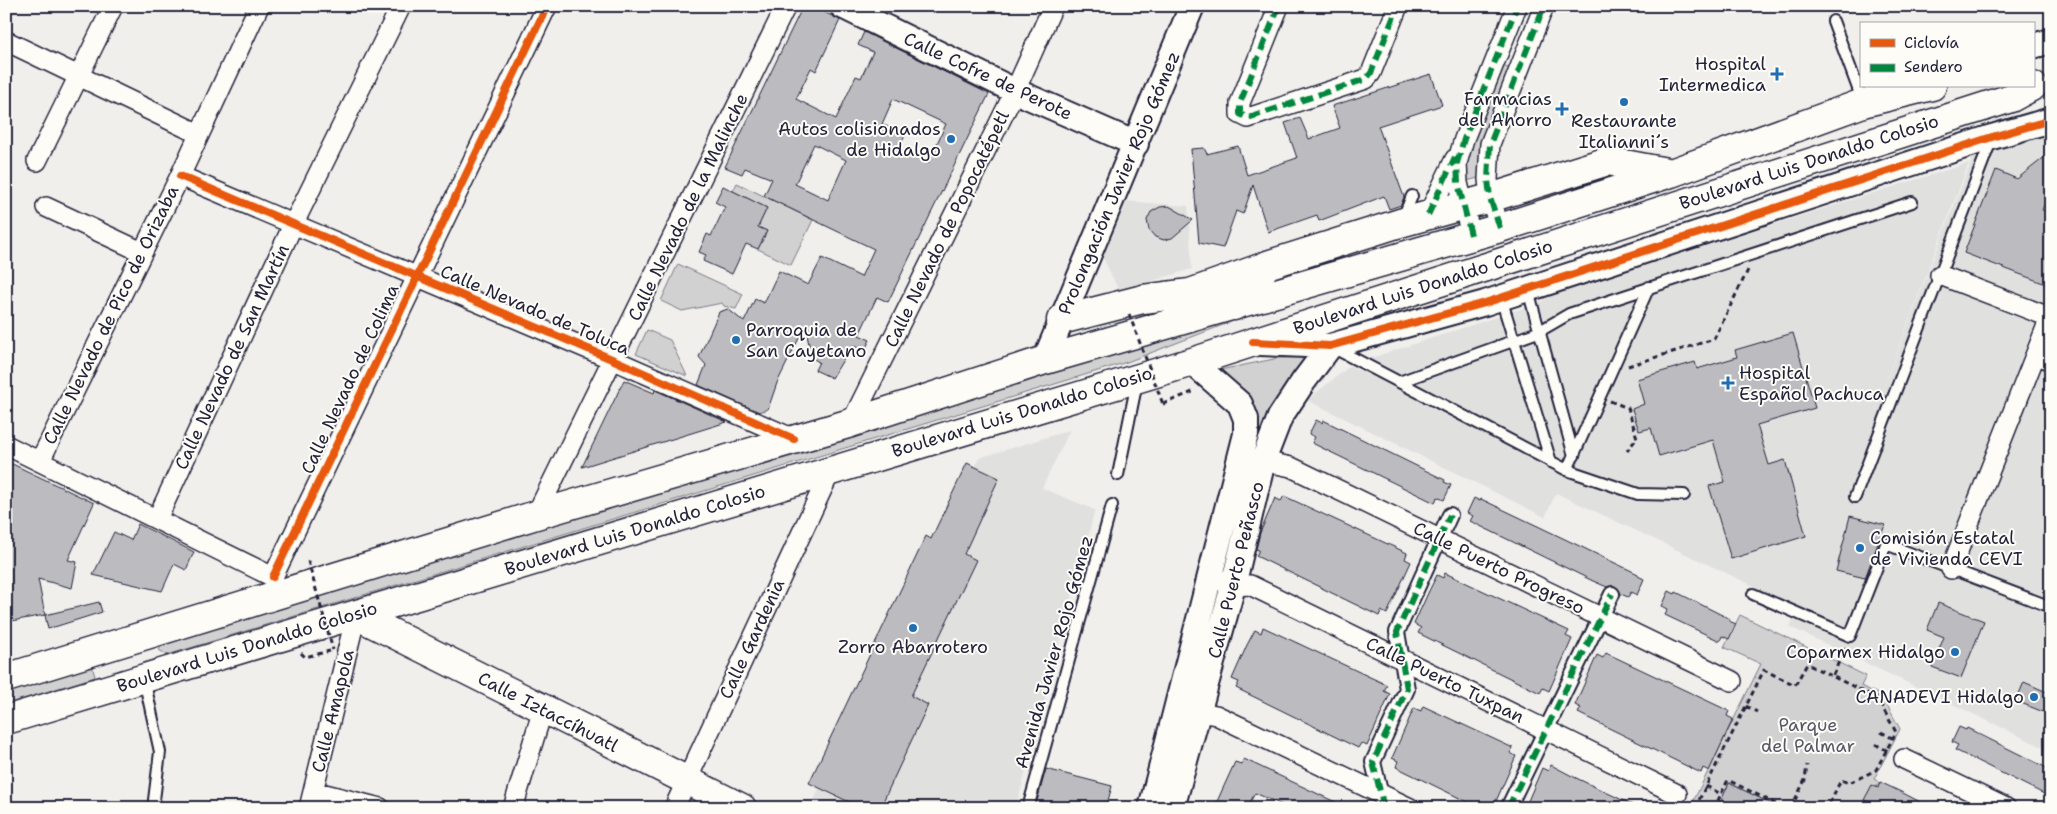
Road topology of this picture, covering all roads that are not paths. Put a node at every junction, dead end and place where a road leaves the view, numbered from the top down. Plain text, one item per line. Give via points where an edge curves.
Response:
1 (113, 6) edge
2 (259, 6) edge
3 (401, 6) edge
4 (547, 6) edge
5 (786, 6) edge
6 (842, 6) edge
7 (1053, 6) edge
8 (1192, 6) edge
9 (1279, 6) edge
10 (1398, 6) edge
11 (1517, 6) edge
12 (1544, 6) edge
13 (1833, 21) dead end
14 (6, 41) edge
15 (2051, 41) edge
16 (2034, 46) edge
17 (2051, 72) edge
18 (2034, 75) edge
19 (77, 76) junction
20 (2051, 76) edge
21 (2034, 85) edge
22 (1924, 88) edge
23 (2029, 88) edge
24 (1015, 91) junction
25 (1863, 103) junction
26 (2051, 120) edge
27 (199, 134) junction
28 (1992, 137) junction
29 (1464, 139) junction
30 (1136, 144) junction
31 (37, 161) dead end
32 (1671, 173) junction
33 (180, 176) junction
34 (1490, 198) junction
35 (1436, 202) junction
36 (1912, 202) dead end
37 (46, 208) dead end
38 (293, 226) junction
39 (1500, 228) junction
40 (1471, 236) junction
41 (142, 252) junction
42 (1267, 265) junction
43 (1940, 275) junction
44 (416, 276) junction
45 (1649, 287) junction
46 (1528, 290) junction
47 (1501, 298) junction
48 (1234, 306) junction
49 (2050, 316) edge
50 (1061, 320) junction
51 (1538, 332) junction
52 (1514, 340) junction
53 (1253, 342) junction
54 (1330, 346) junction
55 (2033, 358) junction
56 (614, 360) junction
57 (1045, 360) junction
58 (1192, 362) junction
59 (2051, 365) edge
60 (1138, 376) junction
61 (1399, 382) junction
62 (851, 423) junction
63 (794, 440) junction
64 (6, 445) edge
65 (1574, 456) junction
66 (40, 461) junction
67 (1263, 461) junction
68 (1551, 462) junction
69 (831, 470) junction
70 (1567, 470) junction
71 (1118, 475) dead end
72 (1684, 495) dead end
73 (1855, 496) dead end
74 (1112, 504) dead end
75 (536, 515) junction
76 (1450, 516) dead end
77 (157, 519) junction
78 (1439, 539) junction
79 (1951, 569) junction
80 (1211, 576) junction
81 (277, 585) junction
82 (1233, 586) junction
83 (1612, 594) dead end
84 (1753, 594) dead end
85 (2051, 607) edge
86 (356, 615) junction
87 (1601, 617) junction
88 (1402, 659) junction
89 (6, 678) edge
90 (144, 678) junction
91 (1732, 681) dead end
92 (1189, 707) junction
93 (543, 709) junction
94 (6, 720) edge
95 (1546, 730) junction
96 (1904, 759) dead end
97 (686, 780) junction
98 (1677, 794) dead end
99 (311, 799) edge
100 (1382, 801) edge
101 (153, 808) edge
102 (380, 808) edge
103 (513, 808) edge
104 (674, 808) edge
105 (742, 808) edge
106 (1028, 808) edge
107 (1151, 808) edge
108 (1172, 808) edge
109 (1410, 808) edge
110 (1508, 808) edge
111 (2006, 808) edge

1 - 19 street
2 - 27 street, Calle Nevado de Pico de Orizaba
3 - 38 street, Calle Nevado de San Martín
4 - 44 street, Calle Nevado de Colima
5 - 56 street, Calle Nevado de la Malinche
6 - 24 street, Calle Cofre de Perote
7 - 24 street, Calle Nevado de Popocatépetl
8 - 30 street, Prolongación Javier Rojo Gómez
9 - 10 street via 1240,103 1240,114 1248,118 1366,79 1372,73
11 - 29 street
12 - 34 street via 1490,144
13 - 25 lane
14 - 19 street
15 - 16 street
17 - 18 main road
19 - 27 street
19 - 31 street
20 - 21 main road, Boulevard Luis Donaldo Colosio
22 - 25 main road, Boulevard Luis Donaldo Colosio
23 - 53 main road, Boulevard Luis Donaldo Colosio via 2011,98
24 - 30 street, Calle Cofre de Perote
24 - 62 street, Calle Nevado de Popocatépetl
25 - 32 main road, Boulevard Luis Donaldo Colosio
26 - 28 street
27 - 33 street, Calle Nevado de Pico de Orizaba
28 - 43 lane
28 - 46 street
29 - 35 street
29 - 35 street via 1457,163 1458,183
30 - 50 street, Prolongación Javier Rojo Gómez
32 - 34 main road via 1608,161
32 - 39 main road, Boulevard Luis Donaldo Colosio
33 - 38 street, Calle Nevado de Toluca
33 - 41 street, Calle Nevado de Pico de Orizaba
34 - 35 main road
34 - 39 street
35 - 40 street
35 - 42 main road via 1400,223
36 - 45 lane
37 - 41 street
38 - 44 street, Calle Nevado de Toluca
38 - 77 street, Calle Nevado de San Martín
39 - 40 main road, Boulevard Luis Donaldo Colosio
40 - 48 main road, Boulevard Luis Donaldo Colosio
41 - 66 street, Calle Nevado de Pico de Orizaba
42 - 48 main road
42 - 50 main road via 1190,293 1143,299
43 - 49 street
43 - 73 lane
44 - 56 street, Calle Nevado de Toluca
44 - 81 street, Calle Nevado de Colima
45 - 51 lane via 1569,314
45 - 65 lane
46 - 47 street
46 - 51 lane
47 - 52 lane
47 - 54 street
48 - 57 main road, Boulevard Luis Donaldo Colosio
49 - 55 street
50 - 57 street, Prolongación Javier Rojo Gómez
51 - 52 lane
51 - 65 lane
52 - 61 lane
52 - 68 lane
53 - 54 street
53 - 58 main road, Boulevard Luis Donaldo Colosio
54 - 61 lane
54 - 67 street, Calle Puerto Peñasco via 1280,417
55 - 59 lane
55 - 79 street
56 - 63 street, Calle Nevado de Toluca
56 - 75 street, Calle Nevado de la Malinche
57 - 62 main road, Boulevard Luis Donaldo Colosio
58 - 60 main road, Boulevard Luis Donaldo Colosio
58 - 80 street, Calle Puerto Peñasco via 1240,404 1246,419 1246,434
60 - 69 main road, Boulevard Luis Donaldo Colosio
60 - 71 lane
61 - 68 lane
62 - 63 main road, Boulevard Luis Donaldo Colosio
63 - 75 main road, Boulevard Luis Donaldo Colosio
64 - 66 street
65 - 70 lane
66 - 77 street
67 - 78 street, Calle Puerto Progreso via 1291,467
67 - 82 street, Calle Puerto Peñasco
68 - 70 lane
69 - 86 main road, Boulevard Luis Donaldo Colosio
69 - 97 street, Calle Gardenia
70 - 72 lane via 1638,494
74 - 106 lane, Avenida Javier Rojo Gómez
75 - 81 main road, Boulevard Luis Donaldo Colosio
76 - 78 street
77 - 81 street
78 - 87 street, Calle Puerto Progreso
78 - 88 street via 1397,632
79 - 84 lane via 1886,544 1850,636
79 - 85 lane
80 - 82 street, Calle Puerto Tuxpan
80 - 92 street, Calle Puerto Peñasco
81 - 89 main road, Boulevard Luis Donaldo Colosio
82 - 88 street, Calle Puerto Tuxpan via 1250,585
82 - 92 street, Calle Puerto Peñasco
83 - 87 street
86 - 90 main road, Boulevard Luis Donaldo Colosio
86 - 93 main road, Calle Iztaccíhuatl
86 - 99 street, Calle Amapola
87 - 91 street, Calle Puerto Progreso
87 - 95 street
88 - 95 street, Calle Puerto Tuxpan
88 - 100 street via 1407,689 1373,762
90 - 94 main road, Boulevard Luis Donaldo Colosio
90 - 101 lane via 160,752
92 - 100 street via 1216,714
92 - 107 street, Calle Puerto Peñasco
92 - 108 street, Calle Puerto Peñasco
93 - 97 main road, Calle Iztaccíhuatl
93 - 103 street
95 - 98 street, Calle Puerto Tuxpan
95 - 110 street
96 - 111 street
97 - 104 street, Calle Gardenia
97 - 105 main road, Calle Iztaccíhuatl
99 - 102 street
100 - 109 street

